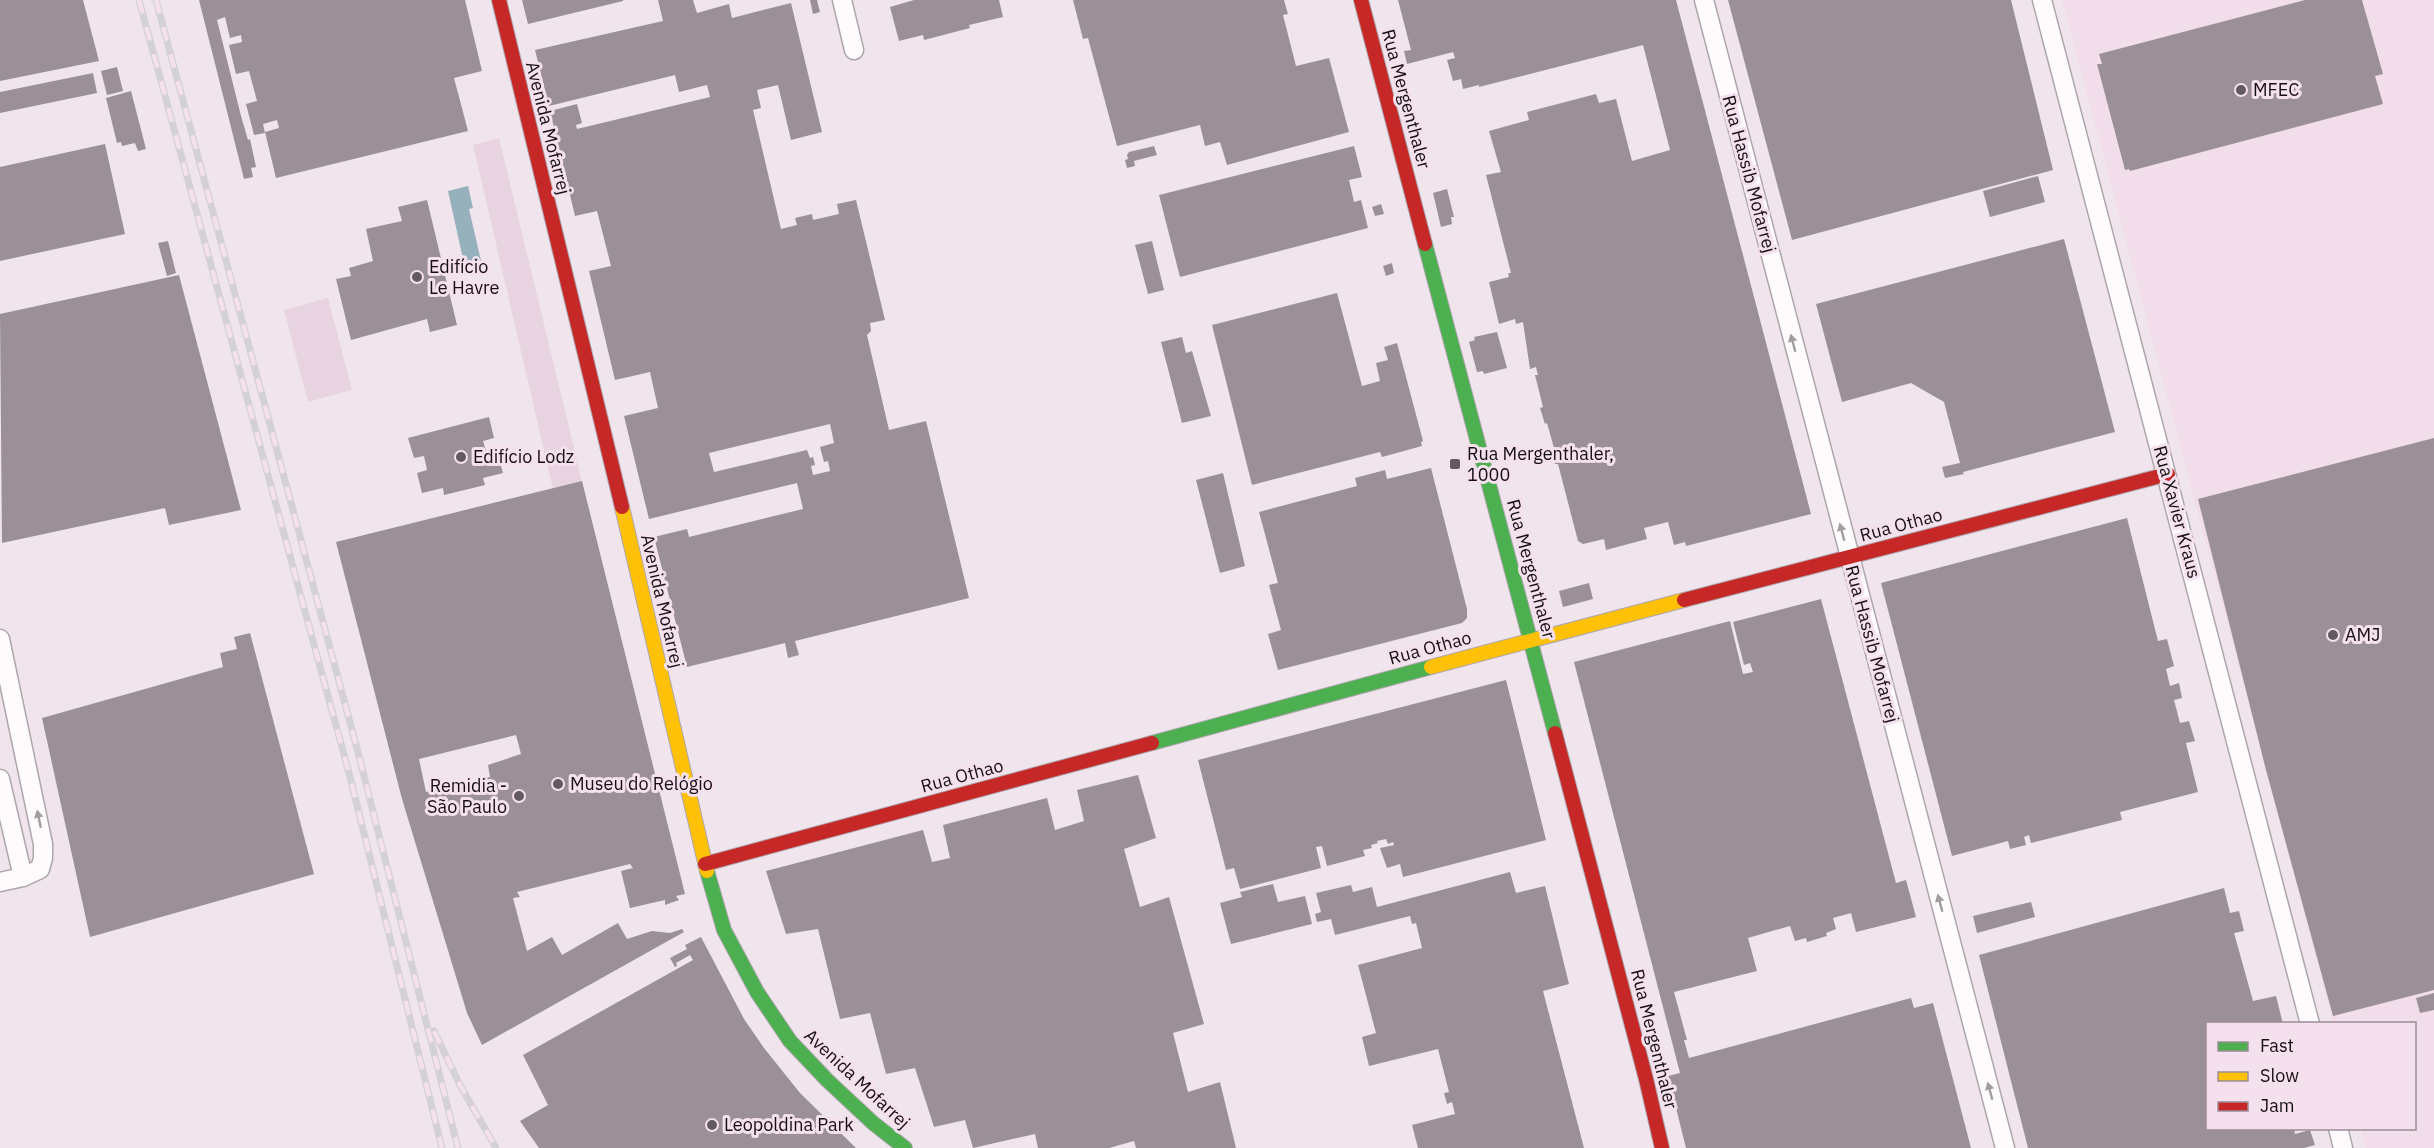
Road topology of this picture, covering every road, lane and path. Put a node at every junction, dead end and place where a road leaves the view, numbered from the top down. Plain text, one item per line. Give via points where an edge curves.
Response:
1 (499, 0) edge
2 (842, 0) edge
3 (1361, 0) edge
4 (1704, 0) edge
5 (2042, 0) edge
6 (854, 50) dead end
7 (2168, 474) junction
8 (1849, 558) junction
9 (0, 639) edge
10 (1531, 640) junction
11 (0, 779) edge
12 (705, 864) junction
13 (23, 877) junction
14 (0, 882) edge
15 (2310, 1022) edge
16 (2338, 1130) edge
17 (905, 1148) edge
18 (1662, 1148) edge
19 (2005, 1148) edge
20 (2343, 1148) edge

1 - 12 street, Avenida Mofarrej
2 - 6 street
3 - 10 street, Rua Mergenthaler
8 -> 4 street, Rua Hassib Mofarrej
5 - 7 street, Rua Xavier Kraus
7 - 8 street, Rua Othao
7 - 15 street, Rua Xavier Kraus
8 - 10 street, Rua Othao
19 -> 8 street, Rua Hassib Mofarrej
13 -> 9 street via 40,869 44,844
10 - 12 street, Rua Othao
10 - 18 street, Rua Mergenthaler
11 - 13 street
12 - 17 street, Avenida Mofarrej via 724,930 757,992 790,1041 858,1109
13 - 14 street
16 - 20 street

